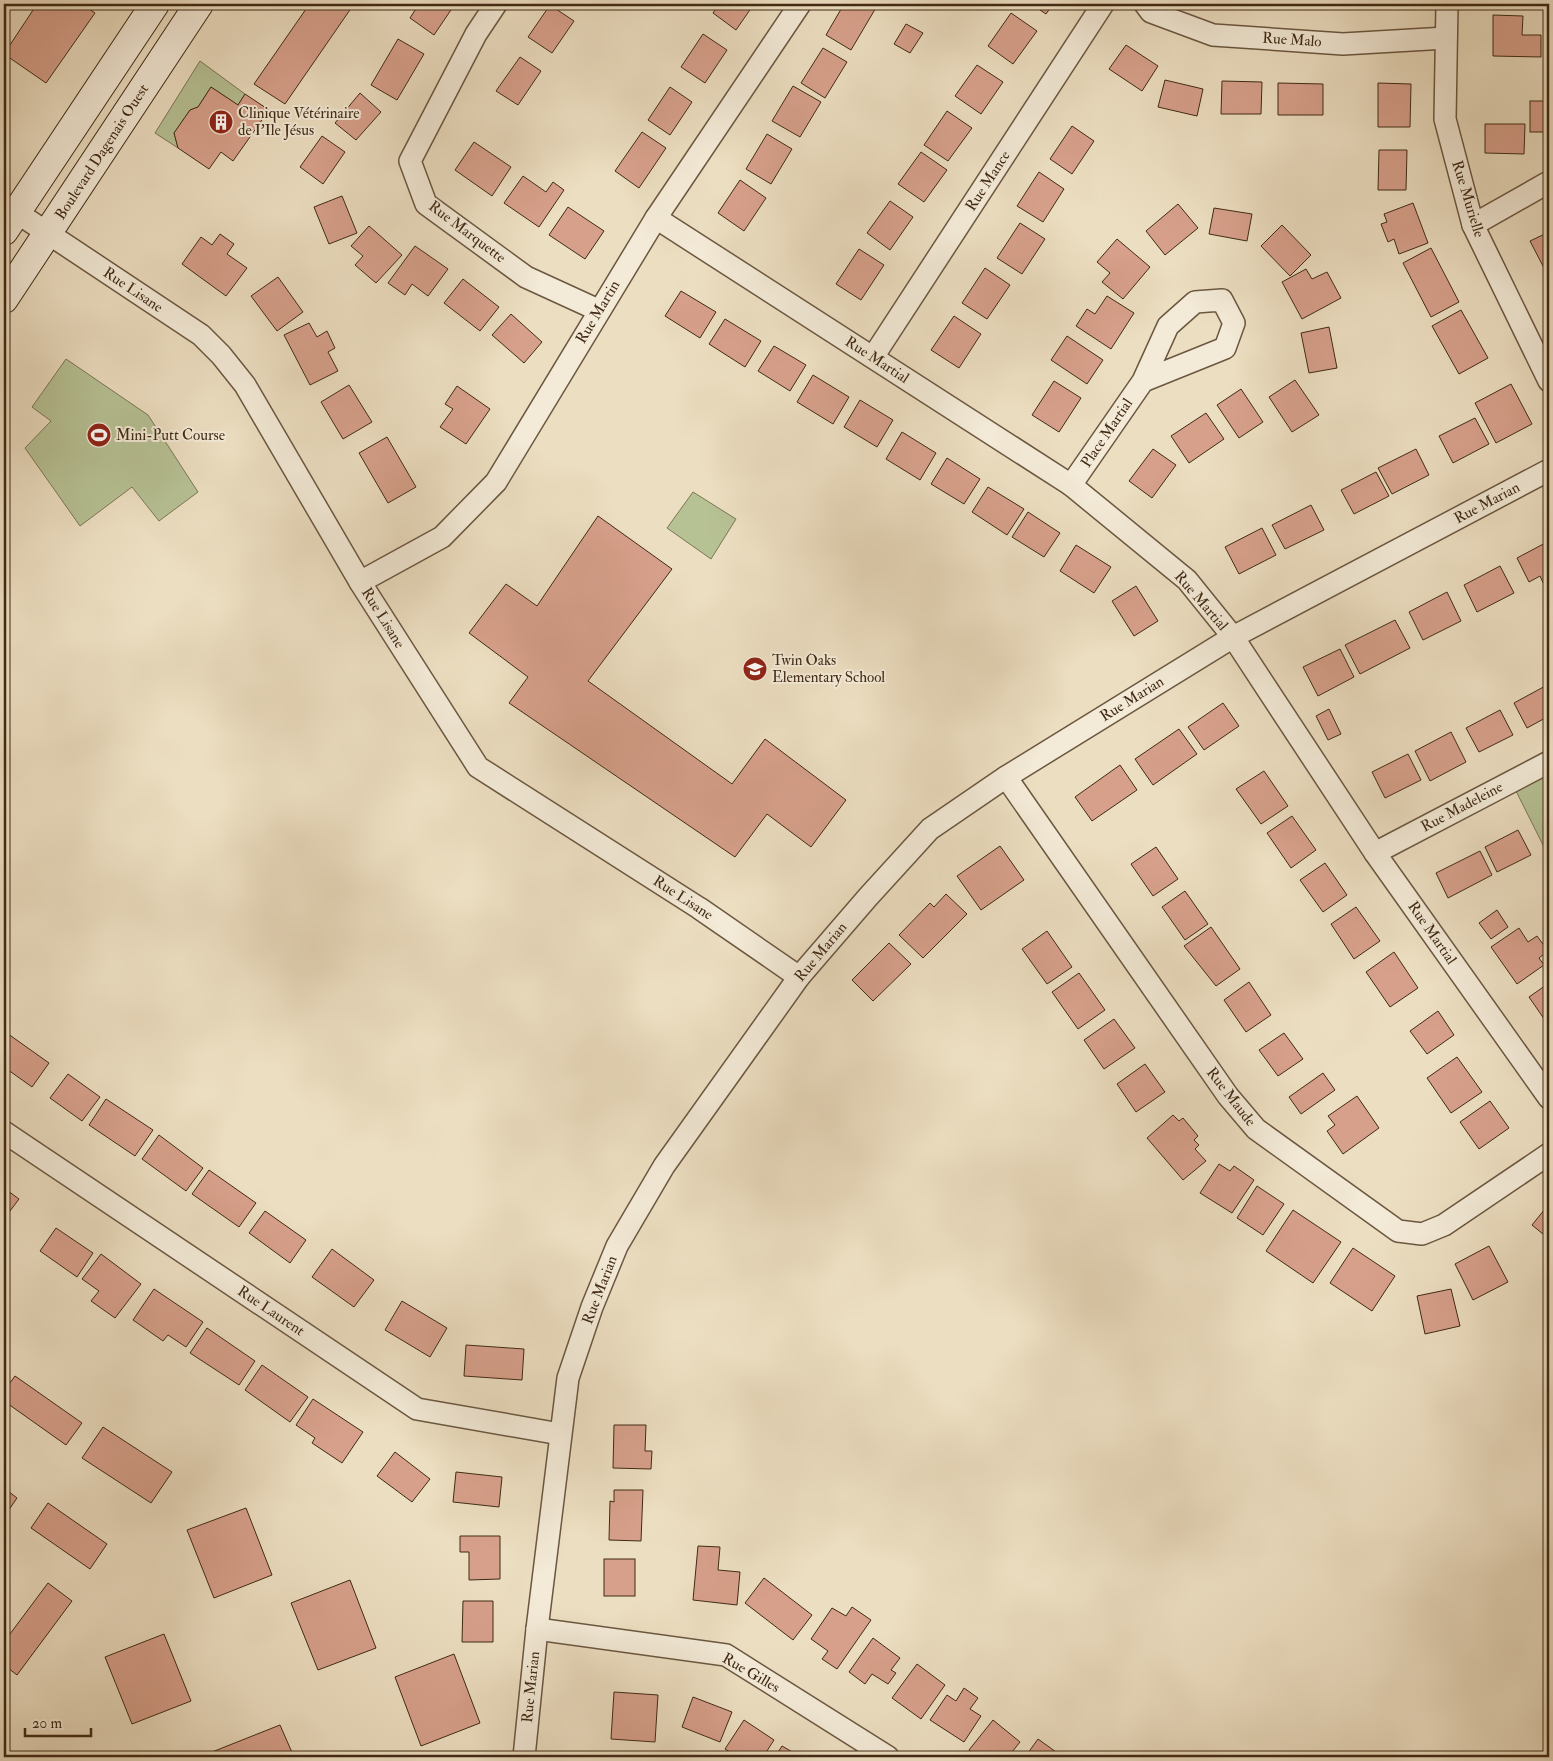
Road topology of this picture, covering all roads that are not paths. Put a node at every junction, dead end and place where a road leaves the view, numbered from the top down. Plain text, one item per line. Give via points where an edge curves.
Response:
1 (155, 4) edge
2 (199, 4) edge
3 (496, 4) edge
4 (800, 4) edge
5 (1103, 4) edge
6 (1145, 4) edge
7 (1447, 4) edge
8 (1446, 38) junction
9 (1549, 182) edge
10 (656, 218) junction
11 (10, 221) edge
12 (1473, 225) junction
13 (48, 233) junction
14 (4, 300) edge
15 (598, 310) junction
16 (873, 357) junction
17 (1549, 380) edge
18 (1142, 382) dead end
19 (1549, 470) edge
20 (1072, 485) junction
21 (360, 582) junction
22 (1233, 637) junction
23 (1549, 762) edge
24 (1006, 777) junction
25 (1375, 853) junction
26 (799, 977) junction
27 (1549, 1098) edge
28 (4, 1132) edge
29 (1549, 1154) edge
30 (560, 1434) junction
31 (537, 1629) junction
32 (524, 1757) edge
33 (888, 1757) edge

1 - 11 main road
2 - 13 main road, Boulevard Dagenais Ouest
3 - 15 street, Rue Marquette via 476,34 410,161 426,204 526,277
4 - 10 street, Rue Martin
5 - 16 street, Rue Mance
6 - 8 street, Rue Malo via 1151,12 1213,35 1343,44
7 - 8 street, Rue Murielle
8 - 12 street, Rue Murielle via 1445,119
9 - 12 street
10 - 15 street, Rue Martin
10 - 16 street, Rue Martial
11 - 13 street, Rue Lisane
12 - 17 street, Rue Murielle
13 - 14 main road, Boulevard Dagenais Ouest
13 - 21 street, Rue Lisane via 201,335 221,354 245,385
15 - 21 street, Rue Martin via 496,482 442,536
16 - 20 street, Rue Martial
18 - 20 street, Place Martial
19 - 22 street, Rue Marian
20 - 22 street, Rue Martial via 1187,580
21 - 26 street, Rue Lisane via 478,767
22 - 24 street, Rue Marian
22 - 25 street, Rue Martial
23 - 25 street, Rue Madeleine
24 - 26 street, Rue Marian via 930,829
24 - 29 street, Rue Maude via 1228,1096 1256,1129 1398,1231 1422,1234 1444,1225
25 - 27 street, Rue Martial
26 - 30 street, Rue Marian via 664,1166 617,1246 568,1378
28 - 30 street, Rue Laurent via 417,1409
30 - 31 street, Rue Marian
31 - 32 street, Rue Marian
31 - 33 street, Rue Gilles via 726,1655

